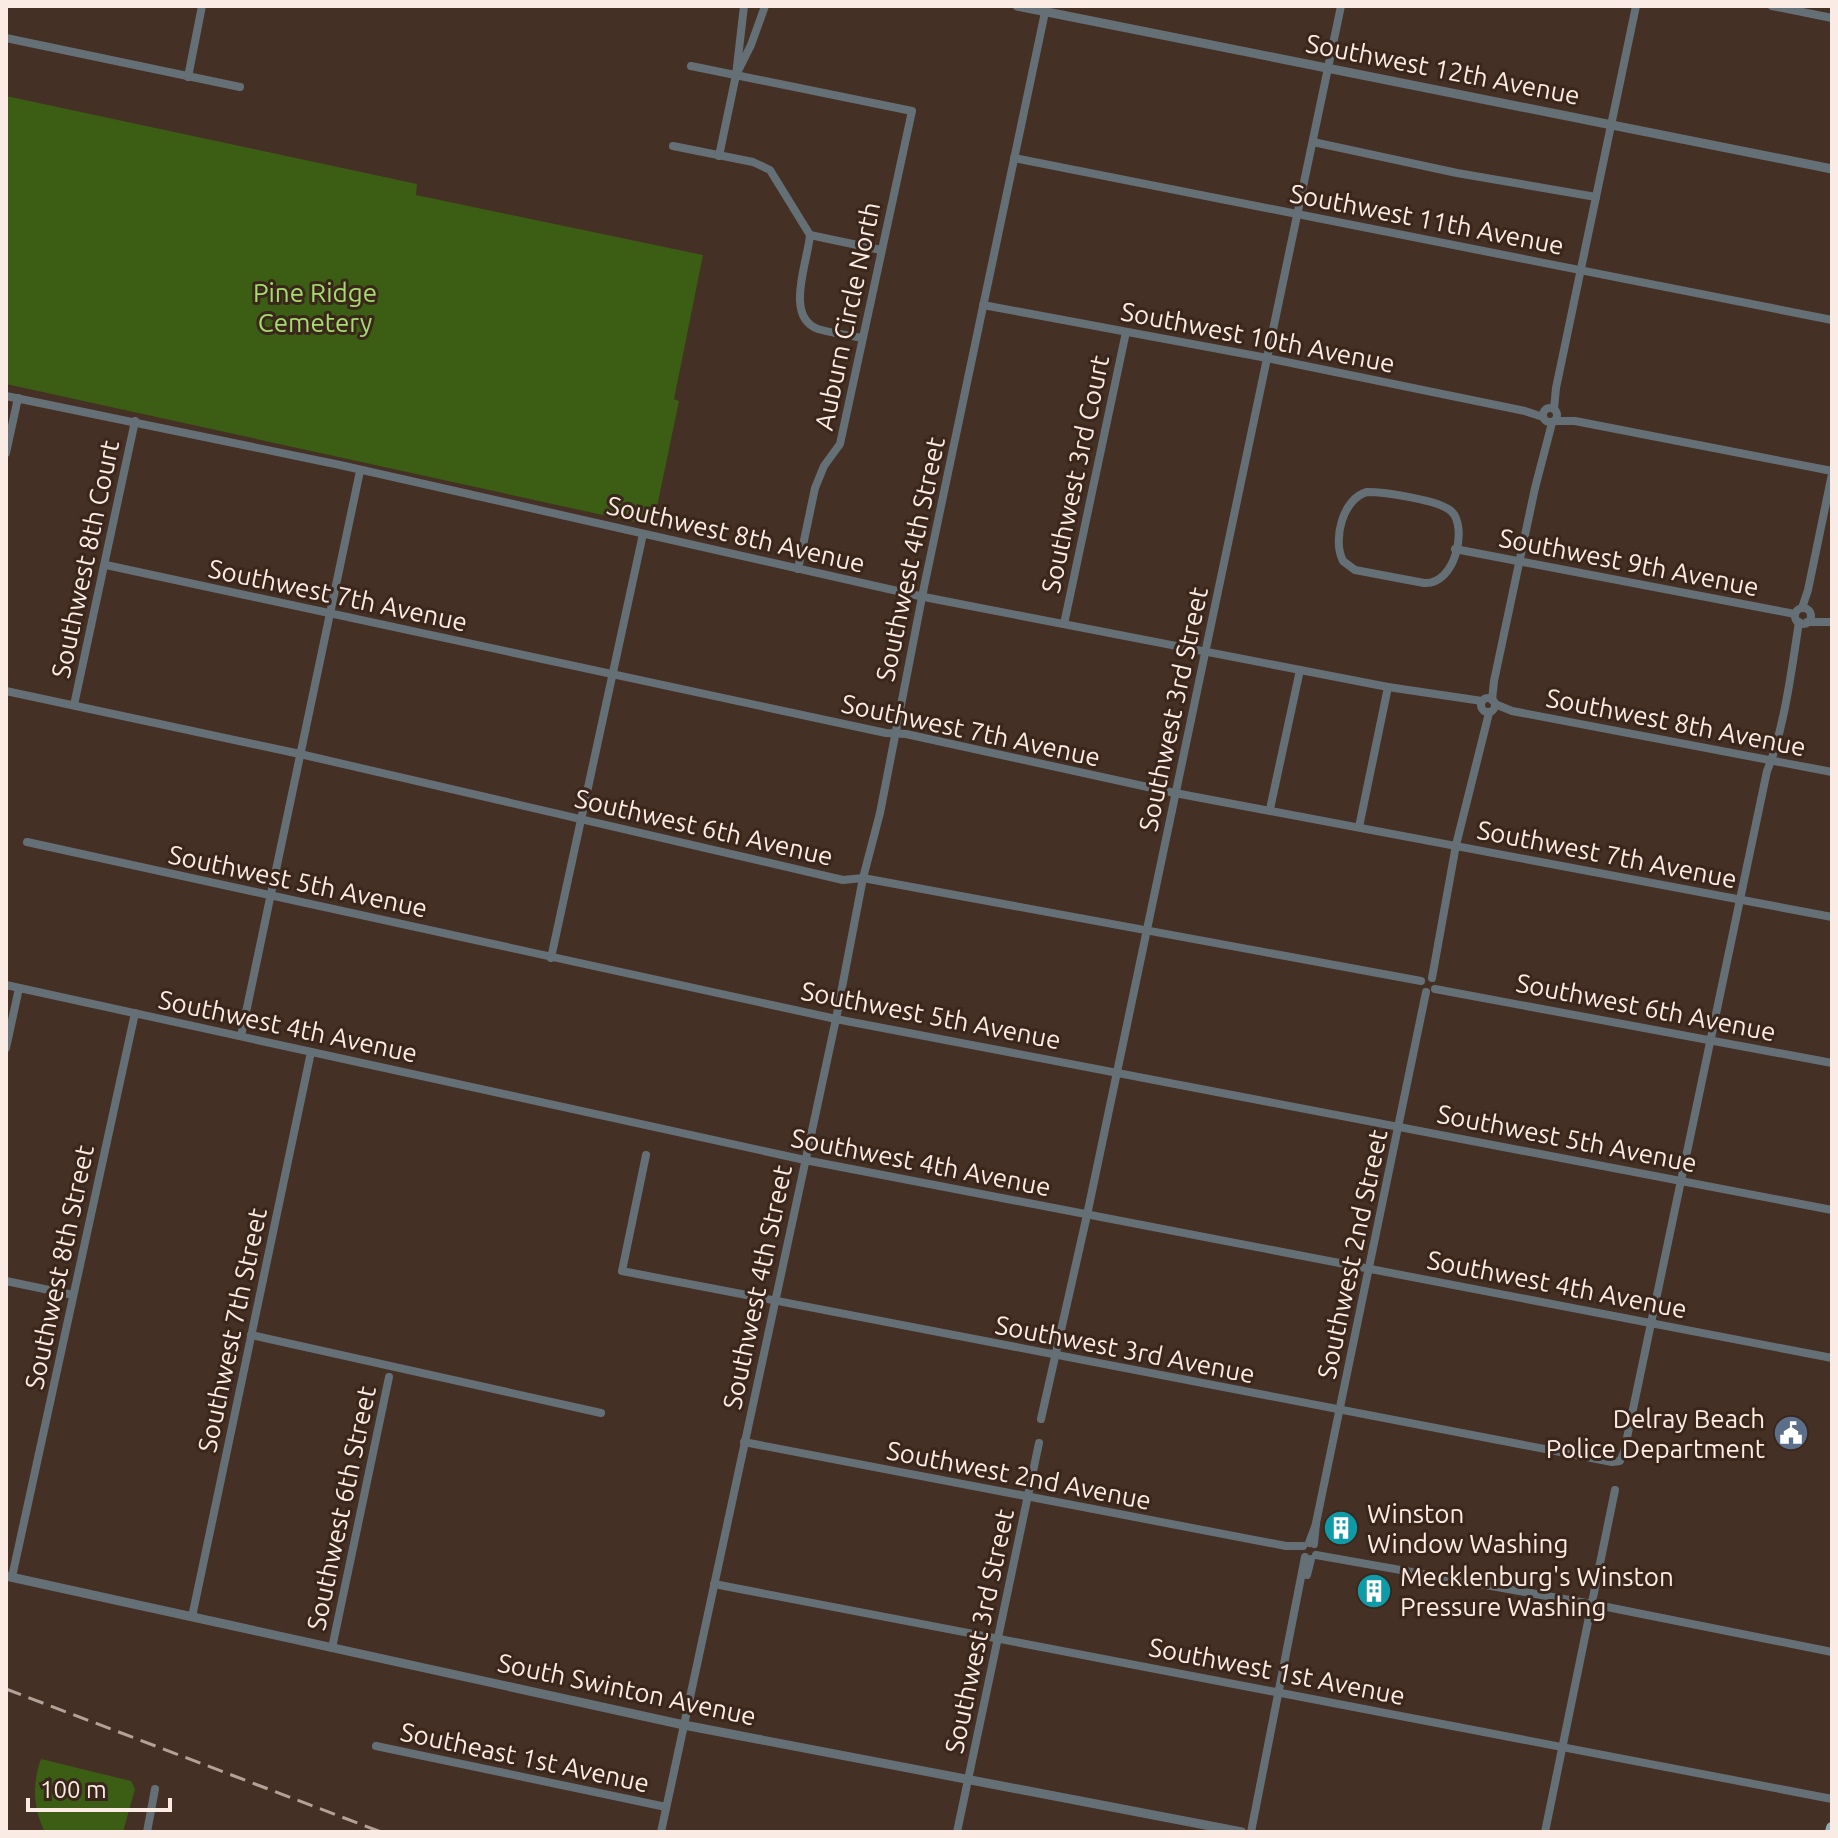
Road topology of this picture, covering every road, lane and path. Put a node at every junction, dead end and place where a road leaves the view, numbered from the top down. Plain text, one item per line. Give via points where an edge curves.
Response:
1 (202, 6) edge
2 (744, 6) edge
3 (765, 6) edge
4 (1017, 6) edge
5 (1341, 6) edge
6 (1636, 6) edge
7 (1772, 6) edge
8 (1045, 12) junction
9 (1832, 18) edge
10 (6, 38) edge
11 (691, 66) dead end
12 (1328, 69) junction
13 (736, 75) junction
14 (188, 77) junction
15 (240, 87) dead end
16 (1611, 125) junction
17 (1313, 142) junction
18 (673, 146) dead end
19 (719, 156) junction
20 (1014, 158) junction
21 (1832, 169) edge
22 (1596, 197) junction
23 (1298, 213) junction
24 (810, 235) junction
25 (881, 250) junction
26 (1580, 271) junction
27 (983, 305) junction
28 (1832, 320) edge
29 (1126, 332) junction
30 (862, 338) junction
31 (1267, 358) junction
32 (6, 396) edge
33 (18, 398) junction
34 (1550, 416) junction
35 (135, 421) junction
36 (6, 453) edge
37 (360, 471) junction
38 (1832, 473) edge
39 (643, 534) junction
40 (1455, 549) junction
41 (1519, 561) junction
42 (106, 565) junction
43 (798, 569) junction
44 (924, 597) junction
45 (330, 614) junction
46 (1804, 616) junction
47 (1832, 622) edge
48 (1064, 624) junction
49 (1205, 652) junction
50 (1300, 670) junction
51 (611, 676) junction
52 (1388, 687) junction
53 (6, 691) edge
54 (74, 705) junction
55 (1488, 706) junction
56 (894, 735) junction
57 (300, 754) junction
58 (1772, 760) junction
59 (1832, 772) edge
60 (1175, 793) junction
61 (1270, 809) junction
62 (583, 819) junction
63 (1359, 827) junction
64 (27, 842) dead end
65 (1456, 845) junction
66 (863, 878) junction
67 (271, 895) junction
68 (1739, 899) junction
69 (1832, 917) edge
70 (1146, 932) junction
71 (551, 958) junction
72 (1428, 984) junction
73 (6, 985) edge
74 (19, 988) junction
75 (135, 1013) junction
76 (836, 1019) junction
77 (241, 1036) junction
78 (1711, 1040) junction
79 (6, 1048) edge
80 (311, 1052) junction
81 (1832, 1063) edge
82 (1116, 1071) junction
83 (1400, 1126) junction
84 (646, 1155) dead end
85 (805, 1160) junction
86 (1681, 1180) junction
87 (1832, 1210) edge
88 (1087, 1215) junction
89 (1369, 1267) junction
90 (6, 1281) edge
91 (73, 1295) junction
92 (774, 1301) junction
93 (1651, 1323) junction
94 (251, 1335) junction
95 (1056, 1356) junction
96 (1832, 1358) edge
97 (389, 1377) dead end
98 (1340, 1411) junction
99 (601, 1413) dead end
100 (1041, 1419) dead end
101 (744, 1442) junction
102 (1039, 1443) dead end
103 (1615, 1490) dead end
104 (1027, 1497) junction
105 (1310, 1551) junction
106 (9, 1577) edge
107 (714, 1584) junction
108 (1592, 1604) junction
109 (192, 1617) junction
110 (998, 1638) junction
111 (332, 1648) junction
112 (1832, 1652) edge
113 (1281, 1693) junction
114 (684, 1725) junction
115 (1563, 1745) junction
116 (376, 1746) dead end
117 (968, 1779) junction
118 (155, 1789) dead end
119 (1832, 1799) edge
120 (666, 1807) junction
121 (147, 1832) edge
122 (661, 1832) edge
123 (957, 1832) edge
124 (1242, 1832) edge
125 (1251, 1832) edge
126 (1545, 1832) edge

1 - 14 street
2 - 13 street
3 - 13 street
4 - 8 street, Southwest 12th Avenue
5 - 12 street, Southwest 3rd Street
6 - 16 street, Southwest 2nd Street
7 - 9 street
8 - 12 street, Southwest 12th Avenue
8 - 20 street, Southwest 4th Street
10 - 14 street
11 - 13 street
12 - 16 street, Southwest 12th Avenue
12 - 17 street, Southwest 3rd Street
13 - 19 street
13 - 25 street, Auburn Circle North via 912,111
14 - 15 street
16 - 21 street, Southwest 12th Avenue
16 - 22 street, Southwest 2nd Street
17 - 22 street
17 - 23 street, Southwest 3rd Street
18 - 19 street
19 - 24 street via 770,170
20 - 23 street, Southwest 11th Avenue
20 - 27 street, Southwest 4th Street
22 - 26 street, Southwest 2nd Street
23 - 26 street, Southwest 11th Avenue
23 - 31 street, Southwest 3rd Street
24 - 25 street
24 - 30 street via 798,301 801,314 816,328
25 - 30 street, Auburn Circle North
26 - 28 street, Southwest 11th Avenue
26 - 34 street, Southwest 2nd Street
27 - 29 street, Southwest 10th Avenue
27 - 44 street, Southwest 4th Street
29 - 31 street, Southwest 10th Avenue
29 - 48 street, Southwest 3rd Court
30 - 43 street, Auburn Circle North via 840,444 815,488
31 - 34 street, Southwest 10th Avenue
31 - 49 street, Southwest 3rd Street
32 - 33 street, Southwest 8th Avenue
33 - 35 street, Southwest 8th Avenue
33 - 36 street
34 - 38 street, Southwest 10th Avenue
34 - 41 street, Southwest 2nd Street
35 - 37 street, Southwest 8th Avenue
35 - 42 street, Southwest 8th Court
37 - 39 street, Southwest 8th Avenue
37 - 45 street
38 - 46 street
39 - 43 street, Southwest 8th Avenue
39 - 51 street
40 - 40 street via 1449,572 1431,584 1355,570 1343,561 1339,542 1349,503 1367,492 1448,508 1459,526
40 - 41 street, Southwest 9th Avenue
41 - 46 street, Southwest 9th Avenue
41 - 55 street, Southwest 2nd Street
42 - 45 street, Southwest 7th Avenue
42 - 54 street, Southwest 8th Court
43 - 44 street, Southwest 8th Avenue
44 - 48 street, Southwest 8th Avenue
44 - 56 street, Southwest 4th Street
45 - 51 street, Southwest 7th Avenue
45 - 57 street
46 - 47 street, Southwest 9th Avenue
46 - 58 street
48 - 49 street, Southwest 8th Avenue
49 - 50 street, Southwest 8th Avenue
49 - 60 street, Southwest 3rd Street
50 - 52 street, Southwest 8th Avenue
50 - 61 street
51 - 56 street, Southwest 7th Avenue
51 - 62 street
52 - 55 street, Southwest 8th Avenue via 1459,699 1474,708
52 - 63 street
53 - 54 street, Southwest 6th Avenue
54 - 57 street, Southwest 6th Avenue
55 - 58 street, Southwest 8th Avenue
55 - 65 street, Southwest 2nd Street via 1478,731 1482,739
56 - 60 street, Southwest 7th Avenue
56 - 66 street, Southwest 4th Street
57 - 62 street, Southwest 6th Avenue
57 - 67 street
58 - 59 street, Southwest 8th Avenue
58 - 68 street
60 - 61 street, Southwest 7th Avenue
60 - 70 street, Southwest 3rd Street
61 - 63 street, Southwest 7th Avenue
62 - 66 street, Southwest 6th Avenue via 843,880
62 - 71 street
63 - 65 street, Southwest 7th Avenue
64 - 67 street, Southwest 5th Avenue
65 - 68 street, Southwest 7th Avenue
65 - 72 street, Southwest 2nd Street
66 - 70 street, Southwest 6th Avenue
66 - 76 street, Southwest 4th Street
67 - 71 street, Southwest 5th Avenue
67 - 77 street
68 - 69 street, Southwest 7th Avenue
68 - 78 street
70 - 72 street, Southwest 6th Avenue
70 - 82 street, Southwest 3rd Street
71 - 76 street, Southwest 5th Avenue
72 - 78 street, Southwest 6th Avenue
72 - 83 street, Southwest 2nd Street
73 - 74 street, Southwest 4th Avenue
74 - 75 street, Southwest 4th Avenue
74 - 79 street
75 - 77 street, Southwest 4th Avenue
75 - 91 street, Southwest 8th Street
76 - 82 street, Southwest 5th Avenue
76 - 85 street, Southwest 4th Street
77 - 80 street, Southwest 4th Avenue
78 - 81 street, Southwest 6th Avenue
78 - 86 street
80 - 85 street, Southwest 4th Avenue
80 - 94 street, Southwest 7th Street
82 - 83 street, Southwest 5th Avenue
82 - 88 street, Southwest 3rd Street
83 - 86 street, Southwest 5th Avenue
83 - 89 street, Southwest 2nd Street
84 - 92 street, Southwest 3rd Avenue via 622,1271
85 - 88 street, Southwest 4th Avenue
85 - 92 street, Southwest 4th Street
86 - 87 street, Southwest 5th Avenue
86 - 93 street
88 - 89 street, Southwest 4th Avenue
88 - 95 street, Southwest 3rd Street
89 - 93 street, Southwest 4th Avenue
89 - 98 street, Southwest 2nd Street
90 - 91 street
91 - 106 street, Southwest 8th Street
92 - 95 street, Southwest 3rd Avenue
92 - 101 street, Southwest 4th Street
93 - 96 street, Southwest 4th Avenue
93 - 98 street, Southwest 3rd Avenue via 1620,1461
94 - 99 street
94 - 109 street, Southwest 7th Street
95 - 98 street, Southwest 3rd Avenue
95 - 100 street, Southwest 3rd Street
97 - 111 street, Southwest 6th Street
98 - 105 street, Southwest 2nd Street
101 - 104 street, Southwest 2nd Avenue
101 - 107 street, Southwest 4th Street
102 - 104 street, Southwest 3rd Street
103 - 108 street
104 - 105 street, Southwest 2nd Avenue
104 - 110 street, Southwest 3rd Street
105 - 108 street, Southwest 2nd Avenue
105 - 113 street, Southwest 2nd Street
106 - 109 street, South Swinton Avenue
107 - 110 street, Southwest 1st Avenue
107 - 114 street, Southwest 4th Street
108 - 112 street, Southwest 2nd Avenue
108 - 115 street
109 - 111 street, South Swinton Avenue
110 - 113 street, Southwest 1st Avenue
110 - 117 street, Southwest 3rd Street
111 - 114 street, South Swinton Avenue
113 - 115 street, Southwest 1st Avenue
113 - 125 street, Southwest 2nd Street
114 - 117 street, South Swinton Avenue
114 - 120 street, Southwest 4th Street
115 - 119 street, Southwest 1st Avenue
115 - 126 street
116 - 120 street, Southeast 1st Avenue
117 - 123 street, Southwest 3rd Street
117 - 124 street, South Swinton Avenue
118 - 121 street
120 - 122 street, Southwest 4th Street

